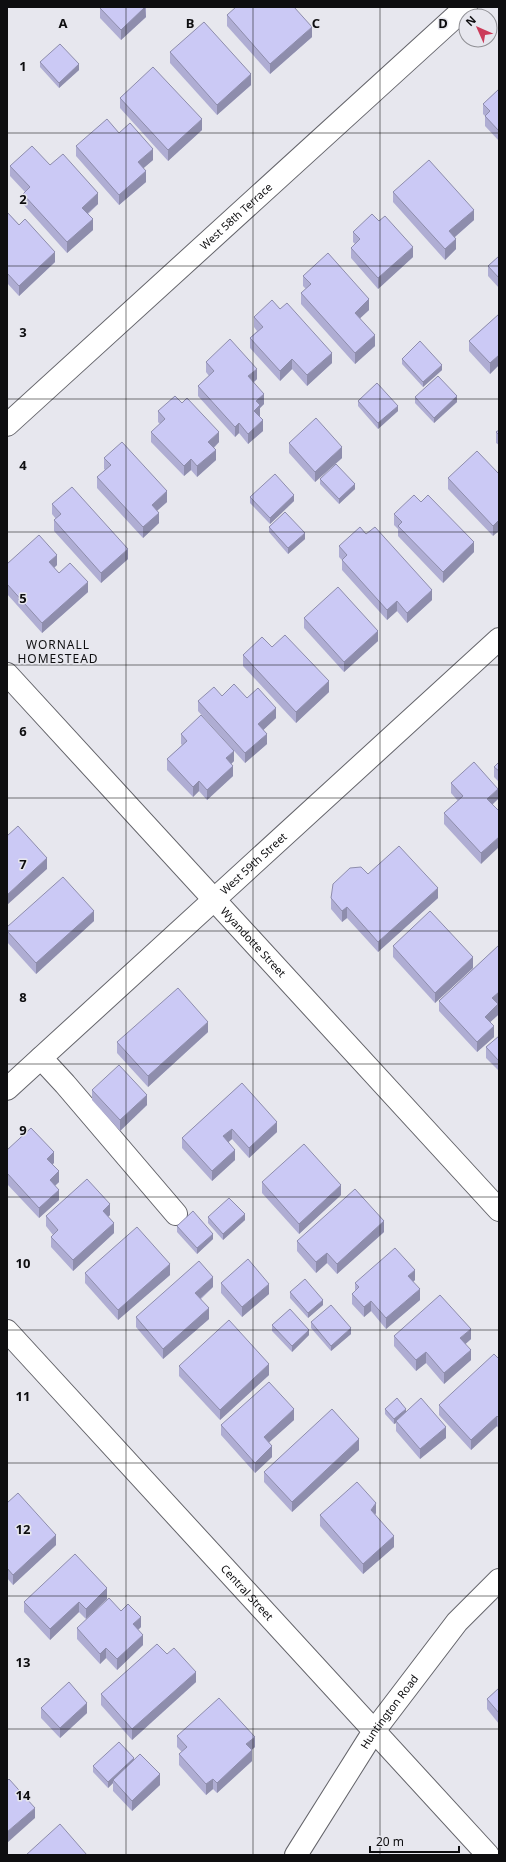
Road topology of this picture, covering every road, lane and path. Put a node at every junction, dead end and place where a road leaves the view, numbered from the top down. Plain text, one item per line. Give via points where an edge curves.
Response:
1 (466, 7) edge
2 (7, 425) edge
3 (499, 639) edge
4 (7, 674) edge
5 (214, 900) junction
6 (40, 1058) junction
7 (7, 1089) edge
8 (499, 1210) edge
9 (176, 1214) dead end
10 (7, 1331) edge
11 (499, 1580) edge
12 (374, 1731) junction
13 (296, 1855) edge
14 (488, 1855) edge

1 - 2 street, West 58th Terrace
3 - 5 street, West 59th Street
4 - 5 street, Wyandotte Street
5 - 6 street, West 59th Street
5 - 8 street, Wyandotte Street
6 - 7 street, West 59th Street
6 - 9 street
10 - 12 street, Central Street
11 - 12 street, Huntington Road via 457,1622
12 - 13 street, Huntington Road
12 - 14 street, Central Street

